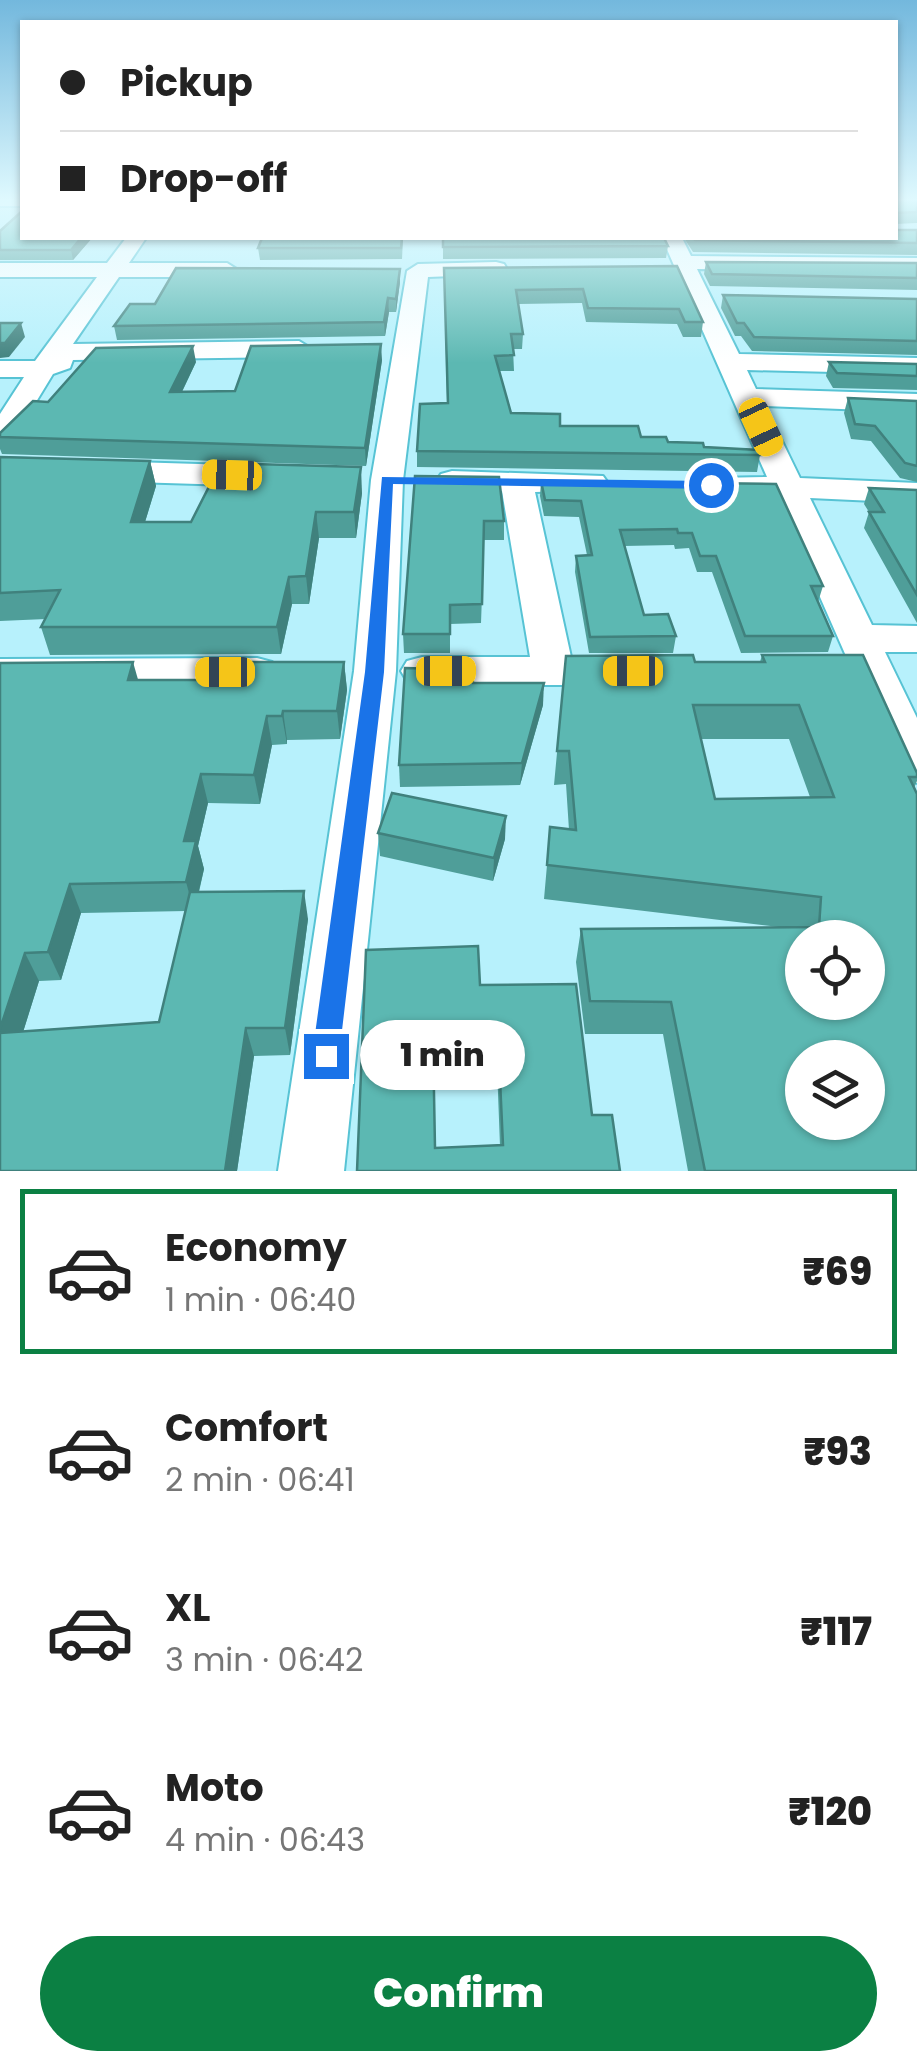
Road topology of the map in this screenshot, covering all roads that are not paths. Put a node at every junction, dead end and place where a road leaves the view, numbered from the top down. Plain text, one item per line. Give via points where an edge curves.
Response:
1 (123, 254) edge
2 (508, 264) edge
3 (917, 266) edge
4 (0, 270) edge
5 (110, 270) junction
6 (245, 270) edge
7 (686, 272) edge
8 (330, 349) edge
9 (48, 361) junction
10 (731, 362) junction
11 (917, 366) edge
12 (0, 369) edge
13 (747, 397) junction
14 (917, 404) edge
15 (0, 437) edge
16 (0, 468) edge
17 (290, 477) edge
18 (367, 479) junction
19 (517, 482) junction
20 (614, 484) edge
21 (692, 485) edge
22 (788, 486) junction
23 (917, 493) edge
24 (917, 639) edge
25 (855, 660) junction
26 (553, 671) junction
27 (653, 671) edge
28 (335, 672) junction
29 (0, 673) edge
30 (917, 766) edge
31 (311, 1171) edge

1 - 5 street
2 - 18 street via 408,271
3 - 7 street
4 - 5 street
5 - 6 street
5 - 9 street
7 - 10 street
8 - 9 street via 84,352
9 - 12 street
9 - 15 street
10 - 11 street
10 - 13 street
13 - 14 street
13 - 22 street
16 - 17 street
18 - 19 street
18 - 28 street
19 - 20 street
19 - 26 street
21 - 22 street
22 - 23 street
22 - 25 street
24 - 25 street
25 - 30 street
26 - 27 street
26 - 28 street
28 - 29 street
28 - 31 street

